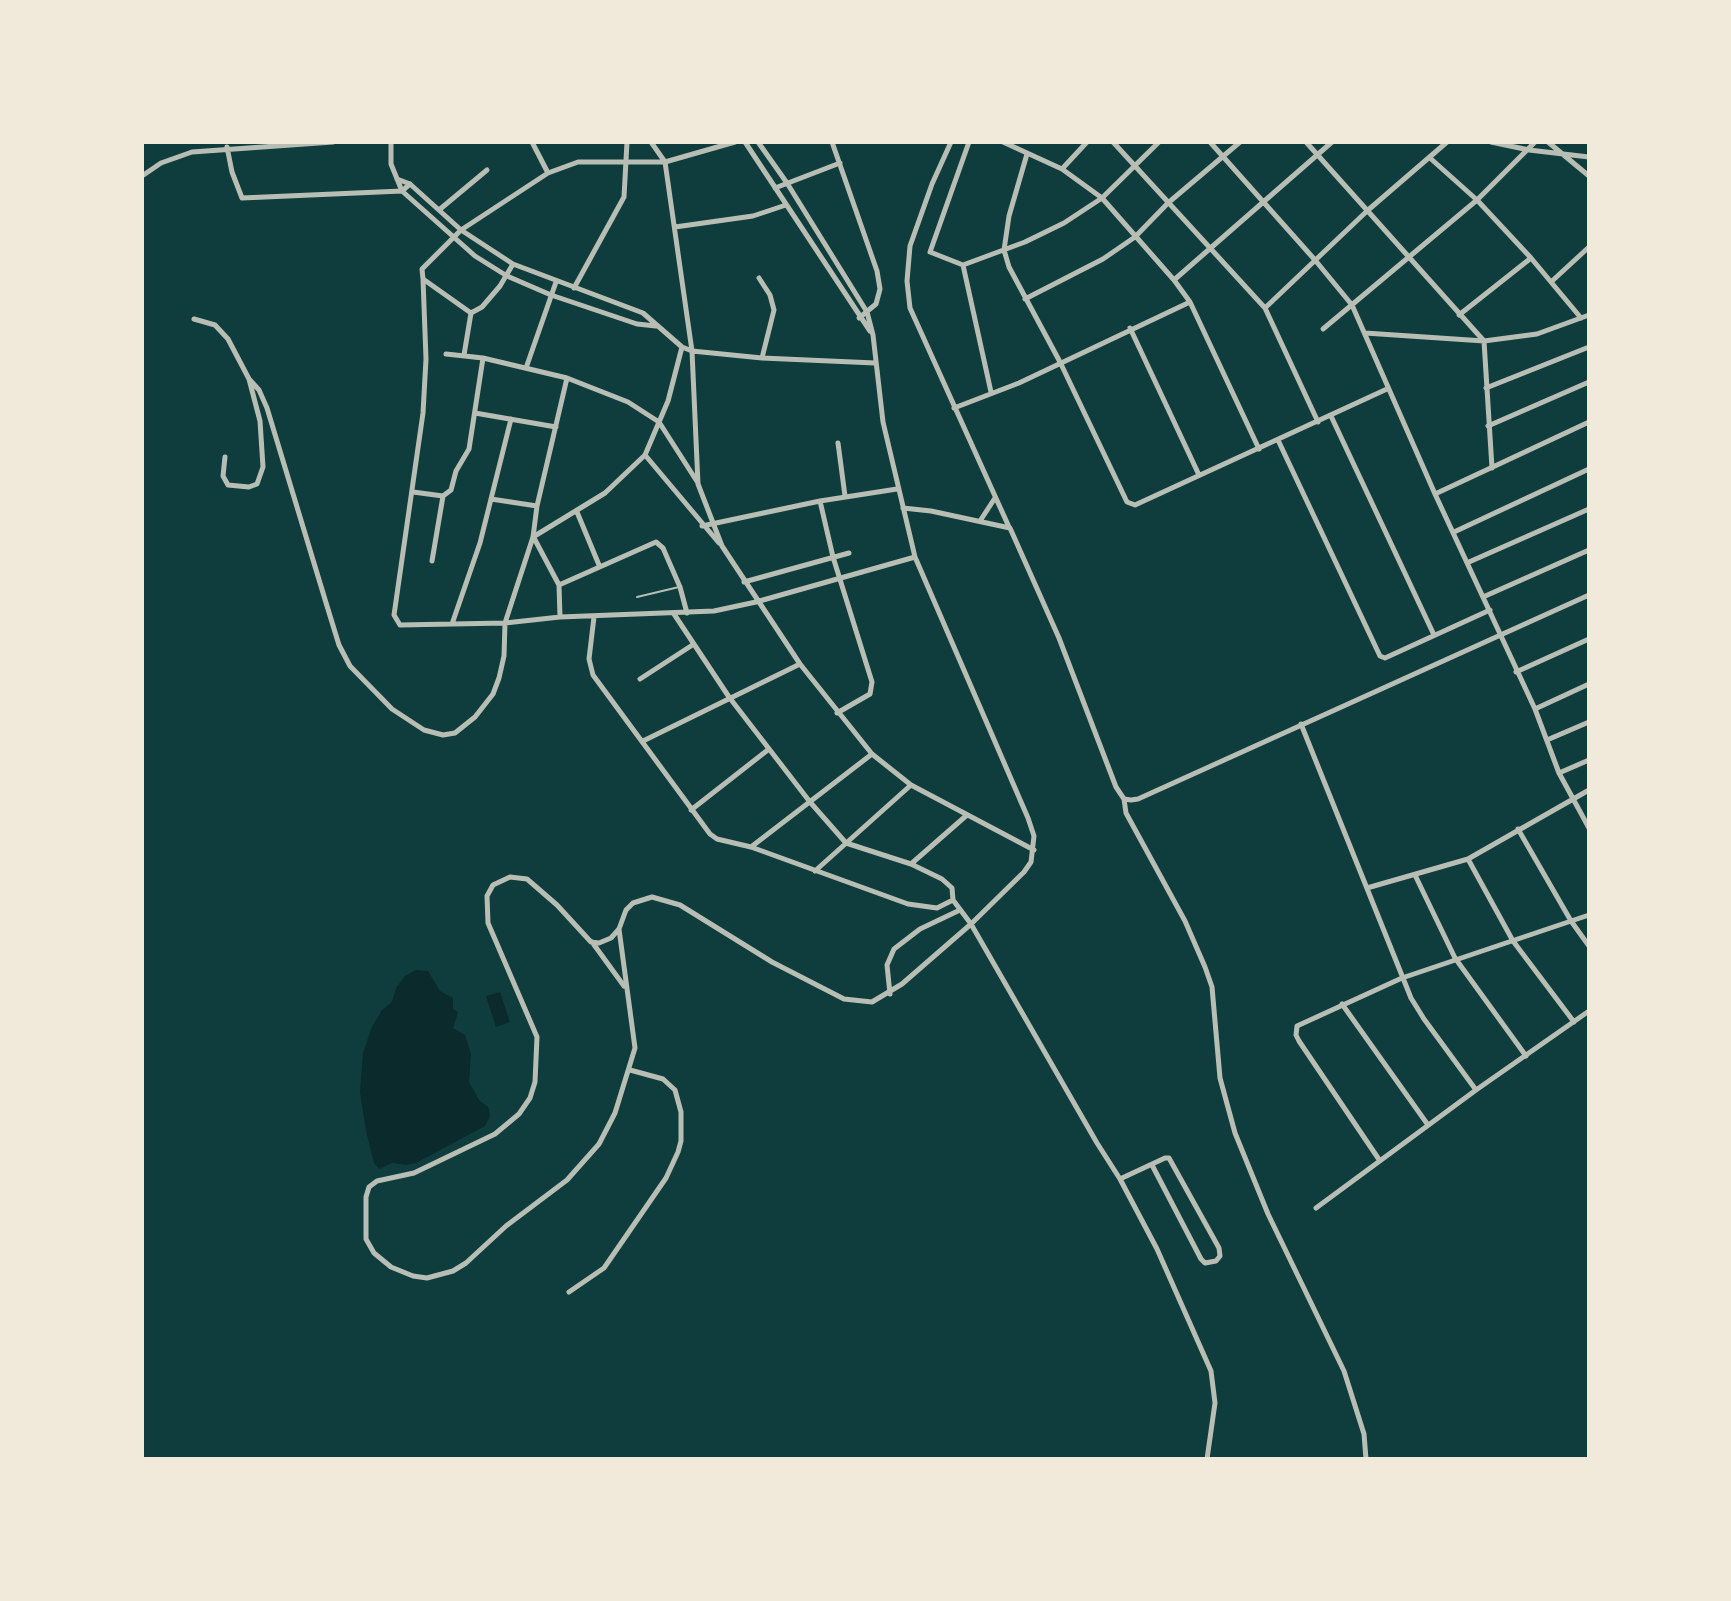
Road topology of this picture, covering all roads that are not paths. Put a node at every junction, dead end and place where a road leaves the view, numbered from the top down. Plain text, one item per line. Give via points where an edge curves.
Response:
1 (333, 142) edge
2 (391, 142) edge
3 (532, 142) edge
4 (627, 142) edge
5 (651, 142) edge
6 (735, 142) edge
7 (745, 142) edge
8 (758, 142) edge
9 (832, 142) edge
10 (951, 142) edge
11 (969, 142) edge
12 (1003, 142) edge
13 (1087, 142) edge
14 (1113, 142) edge
15 (1159, 142) edge
16 (1210, 142) edge
17 (1240, 142) edge
18 (1306, 142) edge
19 (1332, 142) edge
20 (1447, 142) edge
21 (1491, 142) edge
22 (1535, 142) edge
23 (1548, 142) edge
24 (227, 147) junction
25 (1529, 150) junction
26 (1027, 154) junction
27 (1319, 154) junction
28 (1559, 154) junction
29 (1222, 157) junction
30 (1589, 157) edge
31 (1430, 158) junction
32 (665, 162) junction
33 (627, 163) junction
34 (840, 163) junction
35 (1134, 165) junction
36 (1062, 169) junction
37 (487, 170) dead end
38 (548, 173) junction
39 (142, 176) edge
40 (1589, 176) edge
41 (397, 179) junction
42 (787, 183) junction
43 (410, 184) junction
44 (775, 188) junction
45 (402, 191) junction
46 (1102, 198) junction
47 (1477, 200) junction
48 (1264, 201) junction
49 (1168, 203) junction
50 (786, 205) junction
51 (439, 210) junction
52 (1367, 211) junction
53 (675, 227) junction
54 (461, 230) junction
55 (1135, 237) junction
56 (453, 238) junction
57 (825, 243) junction
58 (1589, 247) edge
59 (816, 249) junction
60 (1004, 250) junction
61 (1211, 250) junction
62 (1408, 258) junction
63 (1531, 258) junction
64 (1315, 260) junction
65 (513, 264) junction
66 (963, 265) junction
67 (507, 276) junction
68 (423, 278) junction
69 (759, 278) dead end
70 (1174, 280) junction
71 (556, 282) junction
72 (1551, 282) junction
73 (574, 288) junction
74 (551, 295) junction
75 (859, 297) junction
76 (602, 298) junction
77 (1025, 299) junction
78 (1190, 302) junction
79 (849, 303) junction
80 (1352, 305) junction
81 (1265, 308) junction
82 (598, 310) junction
83 (867, 312) junction
84 (471, 313) junction
85 (1459, 315) junction
86 (1589, 315) edge
87 (859, 318) junction
88 (1581, 318) junction
89 (194, 319) dead end
90 (656, 326) junction
91 (1130, 328) junction
92 (1323, 329) dead end
93 (1365, 333) junction
94 (873, 335) junction
95 (1484, 341) junction
96 (682, 347) junction
97 (1589, 347) edge
98 (692, 351) junction
99 (446, 354) dead end
100 (464, 355) junction
101 (483, 358) junction
102 (762, 358) junction
103 (1060, 362) junction
104 (875, 363) junction
105 (526, 368) junction
106 (567, 378) junction
107 (249, 379) junction
108 (1589, 382) edge
109 (1486, 388) junction
110 (1387, 389) junction
111 (991, 393) junction
112 (954, 408) junction
113 (475, 413) junction
114 (1331, 416) junction
115 (511, 419) junction
116 (659, 422) junction
117 (1318, 422) junction
118 (1589, 422) edge
119 (1488, 426) junction
120 (556, 427) junction
121 (1278, 440) junction
122 (838, 443) dead end
123 (1259, 449) junction
124 (645, 455) junction
125 (225, 457) dead end
126 (1492, 468) junction
127 (1589, 469) edge
128 (1199, 475) junction
129 (698, 484) junction
130 (897, 489) junction
131 (413, 492) junction
132 (1435, 494) junction
133 (443, 496) junction
134 (845, 496) junction
135 (996, 497) junction
136 (491, 499) junction
137 (820, 501) junction
138 (537, 506) junction
139 (903, 508) junction
140 (1589, 509) edge
141 (577, 512) junction
142 (980, 521) junction
143 (712, 523) junction
144 (702, 526) junction
145 (1010, 528) junction
146 (1454, 532) junction
147 (533, 537) junction
148 (722, 546) junction
149 (1589, 550) edge
150 (849, 553) dead end
151 (833, 557) junction
152 (915, 557) junction
153 (432, 561) dead end
154 (1469, 562) junction
155 (599, 565) junction
156 (841, 578) junction
157 (744, 582) junction
158 (559, 585) junction
159 (680, 587) junction
160 (1589, 595) edge
161 (637, 597) dead end
162 (1483, 597) junction
163 (756, 602) junction
164 (1490, 610) junction
165 (687, 613) junction
166 (674, 614) junction
167 (560, 617) junction
168 (594, 617) junction
169 (505, 623) junction
170 (452, 624) junction
171 (1501, 634) junction
172 (1434, 635) junction
173 (1589, 639) edge
174 (694, 644) junction
175 (800, 664) junction
176 (1516, 672) junction
177 (640, 679) dead end
178 (1589, 684) edge
179 (729, 697) junction
180 (1535, 709) junction
181 (837, 713) junction
182 (1589, 722) edge
183 (1301, 724) junction
184 (1547, 740) junction
185 (643, 741) junction
186 (769, 749) junction
187 (872, 754) junction
188 (1589, 760) edge
189 (1559, 773) junction
190 (911, 785) junction
191 (1589, 790) edge
192 (1124, 799) junction
193 (1572, 799) junction
194 (810, 802) junction
195 (691, 810) junction
196 (967, 815) junction
197 (1589, 828) edge
198 (1518, 829) junction
199 (846, 843) junction
200 (751, 847) junction
201 (1034, 850) junction
202 (1468, 859) junction
203 (911, 864) junction
204 (815, 871) junction
205 (1415, 875) junction
206 (1367, 888) junction
207 (953, 900) junction
208 (960, 910) junction
209 (1589, 915) edge
210 (1571, 921) junction
211 (971, 924) junction
212 (619, 929) junction
213 (1513, 941) junction
214 (591, 942) junction
215 (1589, 946) edge
216 (1455, 958) junction
217 (1402, 978) junction
218 (627, 989) junction
219 (890, 994) junction
220 (1342, 1004) junction
221 (1589, 1011) edge
222 (1574, 1022) junction
223 (1526, 1056) junction
224 (630, 1070) junction
225 (1476, 1090) junction
226 (1428, 1125) junction
227 (1380, 1161) junction
228 (1152, 1165) junction
229 (1120, 1179) junction
230 (1316, 1208) dead end
231 (569, 1292) dead end
232 (1207, 1459) edge
233 (1366, 1459) edge

1 - 24 street
2 - 41 street
3 - 38 street
4 - 33 street
5 - 32 street
6 - 32 street
7 - 44 street
8 - 42 street
9 - 34 street
10 - 112 street via 910,246 907,281 918,331
11 - 66 street via 930,252
12 - 26 street
13 - 36 street
14 - 35 street
15 - 35 street
16 - 29 street
17 - 29 street
18 - 27 street
19 - 27 street
20 - 31 street
21 - 25 street
22 - 25 street
23 - 28 street
24 - 39 street via 175,156
24 - 45 street via 242,198
25 - 28 street
25 - 47 street
26 - 36 street
26 - 60 street
27 - 48 street
27 - 52 street
28 - 30 street
28 - 40 street
29 - 48 street
29 - 49 street
31 - 47 street
31 - 52 street
32 - 33 street
32 - 53 street
33 - 38 street via 578,162
33 - 73 street via 624,197
34 - 42 street
34 - 83 street via 879,281 879,300
35 - 46 street
35 - 49 street
36 - 46 street
37 - 51 street
38 - 54 street
41 - 43 street
41 - 45 street
42 - 44 street
42 - 57 street
43 - 45 street
43 - 51 street
44 - 50 street
45 - 56 street
46 - 55 street
46 - 60 street via 1056,227
47 - 62 street
47 - 63 street
48 - 61 street
48 - 64 street
49 - 55 street
49 - 61 street
50 - 53 street via 753,216
50 - 59 street
51 - 54 street
52 - 62 street
52 - 64 street
53 - 98 street
54 - 56 street
54 - 65 street
55 - 70 street
55 - 77 street
56 - 67 street
56 - 68 street via 425,265
57 - 59 street
57 - 75 street
58 - 72 street
59 - 79 street
60 - 66 street
60 - 77 street
61 - 70 street
61 - 81 street
62 - 80 street
62 - 85 street
63 - 72 street
63 - 85 street
64 - 80 street
64 - 81 street
65 - 67 street
65 - 71 street
66 - 111 street
67 - 74 street
67 - 84 street
68 - 84 street
68 - 131 street via 425,384
69 - 102 street via 774,310
70 - 78 street
71 - 73 street
71 - 74 street
72 - 88 street
73 - 76 street
74 - 82 street
74 - 105 street
75 - 79 street
75 - 83 street
76 - 82 street
76 - 90 street via 643,313
77 - 103 street
78 - 91 street
78 - 123 street
79 - 87 street
80 - 92 street
80 - 93 street
81 - 117 street
82 - 90 street
83 - 87 street
83 - 94 street
84 - 100 street
85 - 95 street
86 - 88 street
87 - 94 street
88 - 95 street via 1537,334
89 - 107 street via 221,331
90 - 96 street
91 - 103 street
91 - 128 street
93 - 95 street
93 - 110 street
94 - 104 street
95 - 109 street
96 - 98 street
96 - 116 street
97 - 109 street
98 - 102 street
98 - 129 street
99 - 100 street
100 - 101 street
101 - 105 street
101 - 113 street
102 - 104 street
103 - 111 street
103 - 128 street via 1123,498 1132,505
104 - 130 street
105 - 106 street
106 - 116 street via 607,392
106 - 120 street
107 - 125 street via 262,434 260,480 249,487 228,485 223,476
107 - 169 street via 267,408 350,666 383,702 435,735 455,733 493,694 504,656
108 - 119 street
109 - 119 street
110 - 114 street
110 - 132 street
111 - 112 street
112 - 135 street
113 - 115 street
113 - 133 street via 469,449 451,490
114 - 117 street
114 - 172 street
115 - 120 street
115 - 136 street
116 - 124 street
116 - 129 street
117 - 121 street
118 - 126 street
119 - 126 street
120 - 138 street
121 - 123 street
121 - 172 street via 1380,656
122 - 134 street
123 - 128 street
124 - 141 street
124 - 144 street
126 - 132 street
127 - 146 street
129 - 143 street
130 - 134 street
130 - 139 street
131 - 133 street
131 - 170 street via 394,615 405,625
132 - 146 street
133 - 153 street
134 - 137 street
135 - 142 street
135 - 145 street
136 - 138 street
136 - 170 street
137 - 143 street
137 - 151 street
138 - 147 street
139 - 142 street
139 - 152 street
140 - 154 street
141 - 147 street
141 - 155 street
142 - 145 street
143 - 144 street
143 - 148 street
144 - 148 street
145 - 192 street
146 - 154 street
147 - 158 street
147 - 169 street
148 - 157 street
149 - 162 street
150 - 151 street
151 - 156 street
151 - 157 street
152 - 156 street
152 - 201 street via 1028,818
154 - 162 street
155 - 158 street
155 - 159 street via 653,542 663,548
156 - 163 street
156 - 181 street via 872,689
157 - 163 street
158 - 167 street
159 - 161 lane
159 - 165 street
160 - 171 street
162 - 164 street
163 - 165 street
163 - 175 street
164 - 171 street
164 - 172 street
165 - 166 street
166 - 168 street
166 - 174 street
167 - 168 street
167 - 169 street
168 - 185 street via 589,659 593,675
169 - 170 street
171 - 176 street
171 - 183 street
173 - 176 street
174 - 177 street
174 - 179 street
175 - 179 street
175 - 181 street
176 - 180 street
178 - 180 street
179 - 185 street
179 - 186 street
180 - 184 street
181 - 187 street
182 - 184 street
183 - 192 street via 1138,799
183 - 206 street
184 - 189 street
185 - 195 street
186 - 194 street
186 - 195 street
187 - 190 street
187 - 194 street
188 - 189 street
189 - 193 street
190 - 196 street
190 - 199 street
191 - 193 street
192 - 233 street via 1126,813 1205,967 1212,987 1220,1078 1242,1154 1344,1371 1364,1434
193 - 197 street
193 - 198 street
194 - 199 street
194 - 200 street
195 - 200 street via 717,839
196 - 201 street
196 - 203 street
198 - 202 street
198 - 210 street
199 - 203 street
199 - 204 street
200 - 204 street
201 - 211 street via 1024,872
202 - 205 street
202 - 213 street
203 - 207 street via 948,883
204 - 207 street via 918,907 937,908
205 - 206 street
205 - 216 street
206 - 217 street
207 - 208 street
208 - 211 street
208 - 219 street via 894,949 887,965
209 - 210 street
210 - 213 street
210 - 215 street
211 - 219 street
211 - 229 street
212 - 214 street via 607,941
212 - 218 street
212 - 219 street via 633,903 652,897 680,905 844,999 872,1002
213 - 216 street
213 - 222 street
214 - 218 street
214 - 224 street via 527,879 510,877 493,885 486,912 493,937 537,1037 530,1098 495,1134 414,1173 369,1187 365,1233 374,1253 391,1267 427,1278 466,1263 582,1165 609,1128
216 - 217 street
216 - 223 street
217 - 220 street
217 - 225 street via 1424,1019
218 - 224 street via 635,1036
220 - 226 street
220 - 227 street via 1297,1026 1296,1035
221 - 222 street
222 - 223 street
223 - 225 street
224 - 231 street via 663,1079 675,1090 681,1112 678,1152 604,1268
225 - 226 street
226 - 227 street
227 - 230 street
228 - 228 street via 1165,1158 1174,1163 1219,1248 1216,1261 1201,1259
228 - 229 street
229 - 232 street via 1211,1371 1215,1403

